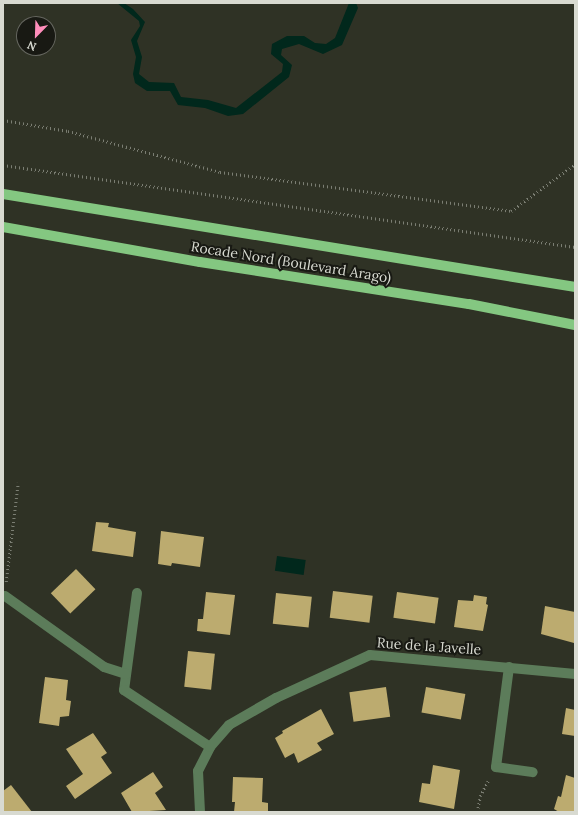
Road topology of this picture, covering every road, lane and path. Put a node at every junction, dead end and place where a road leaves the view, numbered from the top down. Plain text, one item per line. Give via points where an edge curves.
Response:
1 (3, 120) edge
2 (575, 164) edge
3 (3, 165) edge
4 (3, 194) edge
5 (3, 227) edge
6 (575, 247) edge
7 (575, 287) edge
8 (575, 325) edge
9 (18, 483) dead end
10 (137, 593) dead end
11 (5, 596) joint
12 (509, 667) junction
13 (126, 674) junction
14 (575, 674) edge
15 (210, 747) junction
16 (496, 767) junction
17 (533, 772) dead end
18 (200, 812) edge
19 (477, 812) edge

1 - 2 path via 68,131 220,172 511,211
3 - 6 path
4 - 7 main road, Rocade Nord (Boulevard Arago)
5 - 8 main road, Rocade Nord (Boulevard Arago) via 200,262 469,304
9 - 11 path
10 - 13 street
11 - 13 street via 104,667
12 - 14 street, Rue de la Javelle
12 - 15 street, Rue de la Javelle via 370,655 276,698 229,725
12 - 16 street
13 - 15 street via 124,690
15 - 18 street, Rue de la Javelle via 198,771
16 - 17 street
16 - 19 path via 480,796

